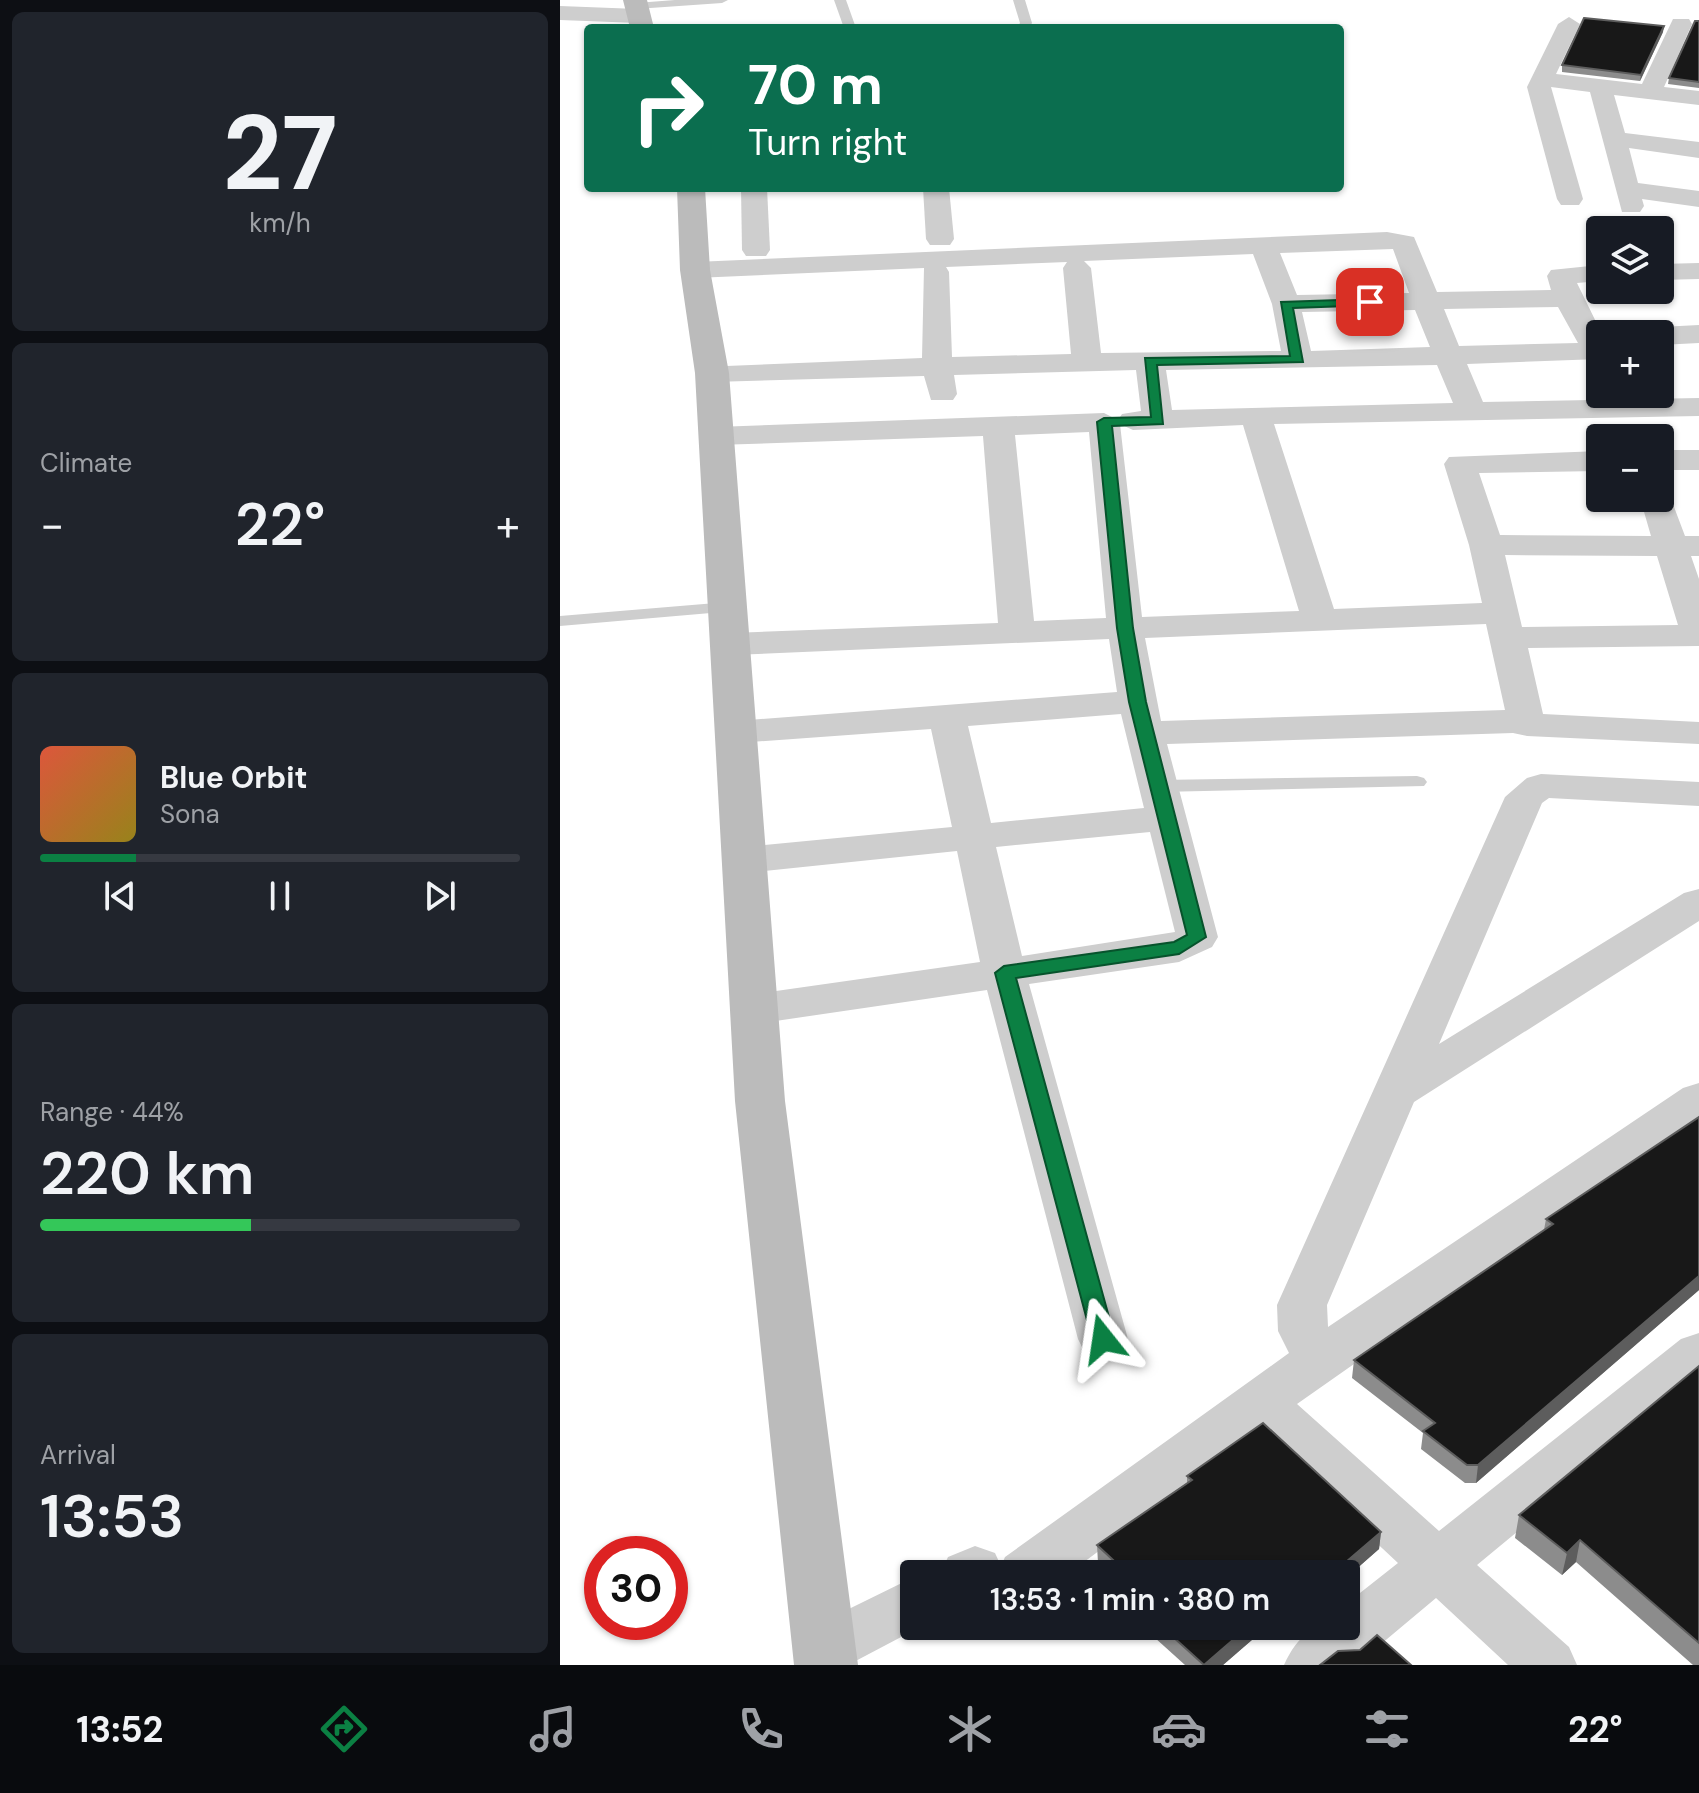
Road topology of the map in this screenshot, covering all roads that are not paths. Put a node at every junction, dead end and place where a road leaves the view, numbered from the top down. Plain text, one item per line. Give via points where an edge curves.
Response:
1 (722, 0) edge
2 (840, 0) edge
3 (1019, 0) edge
4 (638, 12) edge
5 (562, 14) edge
6 (849, 24) edge
7 (1025, 24) edge
8 (1569, 24) dead end
9 (1681, 24) dead end
10 (1542, 79) junction
11 (1600, 86) junction
12 (1650, 92) junction
13 (1699, 98) edge
14 (1614, 139) junction
15 (1699, 150) edge
16 (691, 192) edge
17 (754, 192) edge
18 (936, 192) edge
19 (1570, 199) dead end
20 (1699, 199) edge
21 (940, 239) dead end
22 (1264, 246) junction
23 (756, 250) dead end
24 (1077, 268) dead end
25 (695, 270) junction
26 (1699, 271) edge
27 (935, 272) dead end
28 (1674, 272) edge
29 (1586, 273) edge
30 (1567, 298) junction
31 (1426, 301) junction
32 (1286, 304) junction
33 (1586, 328) edge
34 (1699, 334) edge
35 (1674, 335) edge
36 (1586, 347) edge
37 (1450, 354) junction
38 (1298, 360) junction
39 (1150, 361) junction
40 (1087, 363) junction
41 (937, 367) junction
42 (712, 373) junction
43 (1586, 403) edge
44 (1674, 405) edge
45 (1699, 407) edge
46 (1472, 412) junction
47 (1429, 413) junction
48 (1256, 415) junction
49 (1158, 421) junction
50 (1104, 422) junction
51 (998, 424) junction
52 (948, 426) junction
53 (716, 436) junction
54 (1674, 460) edge
55 (1699, 460) edge
56 (1586, 461) edge
57 (1460, 464) junction
58 (1665, 512) edge
59 (1486, 545) junction
60 (1686, 546) edge
61 (1319, 618) junction
62 (560, 621) edge
63 (730, 626) junction
64 (1503, 626) junction
65 (1125, 628) junction
66 (1017, 631) junction
67 (1699, 634) edge
68 (947, 716) junction
69 (1141, 718) junction
70 (1524, 721) junction
71 (736, 732) junction
72 (1699, 733) edge
73 (1417, 782) dead end
74 (1699, 794) edge
75 (1163, 802) junction
76 (974, 838) junction
77 (745, 860) junction
78 (1699, 902) edge
79 (1004, 973) junction
80 (755, 1009) junction
81 (1394, 1093) junction
82 (1699, 1099) edge
83 (1103, 1339) dead end
84 (1699, 1353) edge
85 (1318, 1360) junction
86 (1260, 1402) junction
87 (1010, 1560) edge
88 (1436, 1563) junction
89 (900, 1611) edge
90 (825, 1657) edge
91 (1313, 1665) edge
92 (1548, 1665) edge

1 - 4 lane
2 - 6 lane
3 - 7 lane
4 - 5 street
8 - 10 street
9 - 12 street
10 - 11 street
10 - 19 street via 1539,87
11 - 12 street
11 - 14 street
12 - 13 street
14 - 15 street
14 - 20 street via 1629,198
16 - 25 main road
17 - 23 street
18 - 21 street
22 - 25 street
22 - 31 street via 1404,243
22 - 32 street
24 - 40 street
25 - 42 main road
26 - 28 street
27 - 41 street
29 - 30 street via 1562,274
30 - 31 street
30 - 33 street
31 - 32 street
31 - 37 street
32 - 38 street
34 - 35 street
36 - 37 street
37 - 38 street
37 - 46 street
38 - 39 street
39 - 40 street
39 - 49 street
40 - 41 street
41 - 42 street
41 - 52 street
42 - 53 main road
43 - 46 street
44 - 45 street
46 - 47 street
47 - 48 street
47 - 57 street via 1441,456
48 - 49 street
48 - 61 street
49 - 50 street
50 - 51 street
50 - 65 street
51 - 52 street
51 - 66 street
52 - 53 street
53 - 63 main road
54 - 55 street
56 - 57 street
57 - 59 street
58 - 60 street
59 - 60 street
59 - 64 street
60 - 67 street
61 - 64 street
61 - 65 street
62 - 63 lane
63 - 66 street
63 - 71 main road
64 - 67 street
64 - 70 street
65 - 66 street
65 - 69 street
68 - 69 street
68 - 71 street
68 - 76 street
69 - 70 street
69 - 75 street
70 - 72 street via 1534,727
71 - 77 main road
73 - 75 lane
74 - 81 street via 1532,789
75 - 76 street
75 - 79 street via 1197,937 1191,944
76 - 77 street
76 - 79 street
77 - 80 main road
78 - 81 street
79 - 80 street
79 - 83 street
80 - 90 main road via 760,1101
81 - 85 street via 1302,1305 1303,1331
82 - 85 street
84 - 88 street
85 - 86 street
86 - 87 street
86 - 88 street
88 - 91 street
88 - 92 street
89 - 90 street

